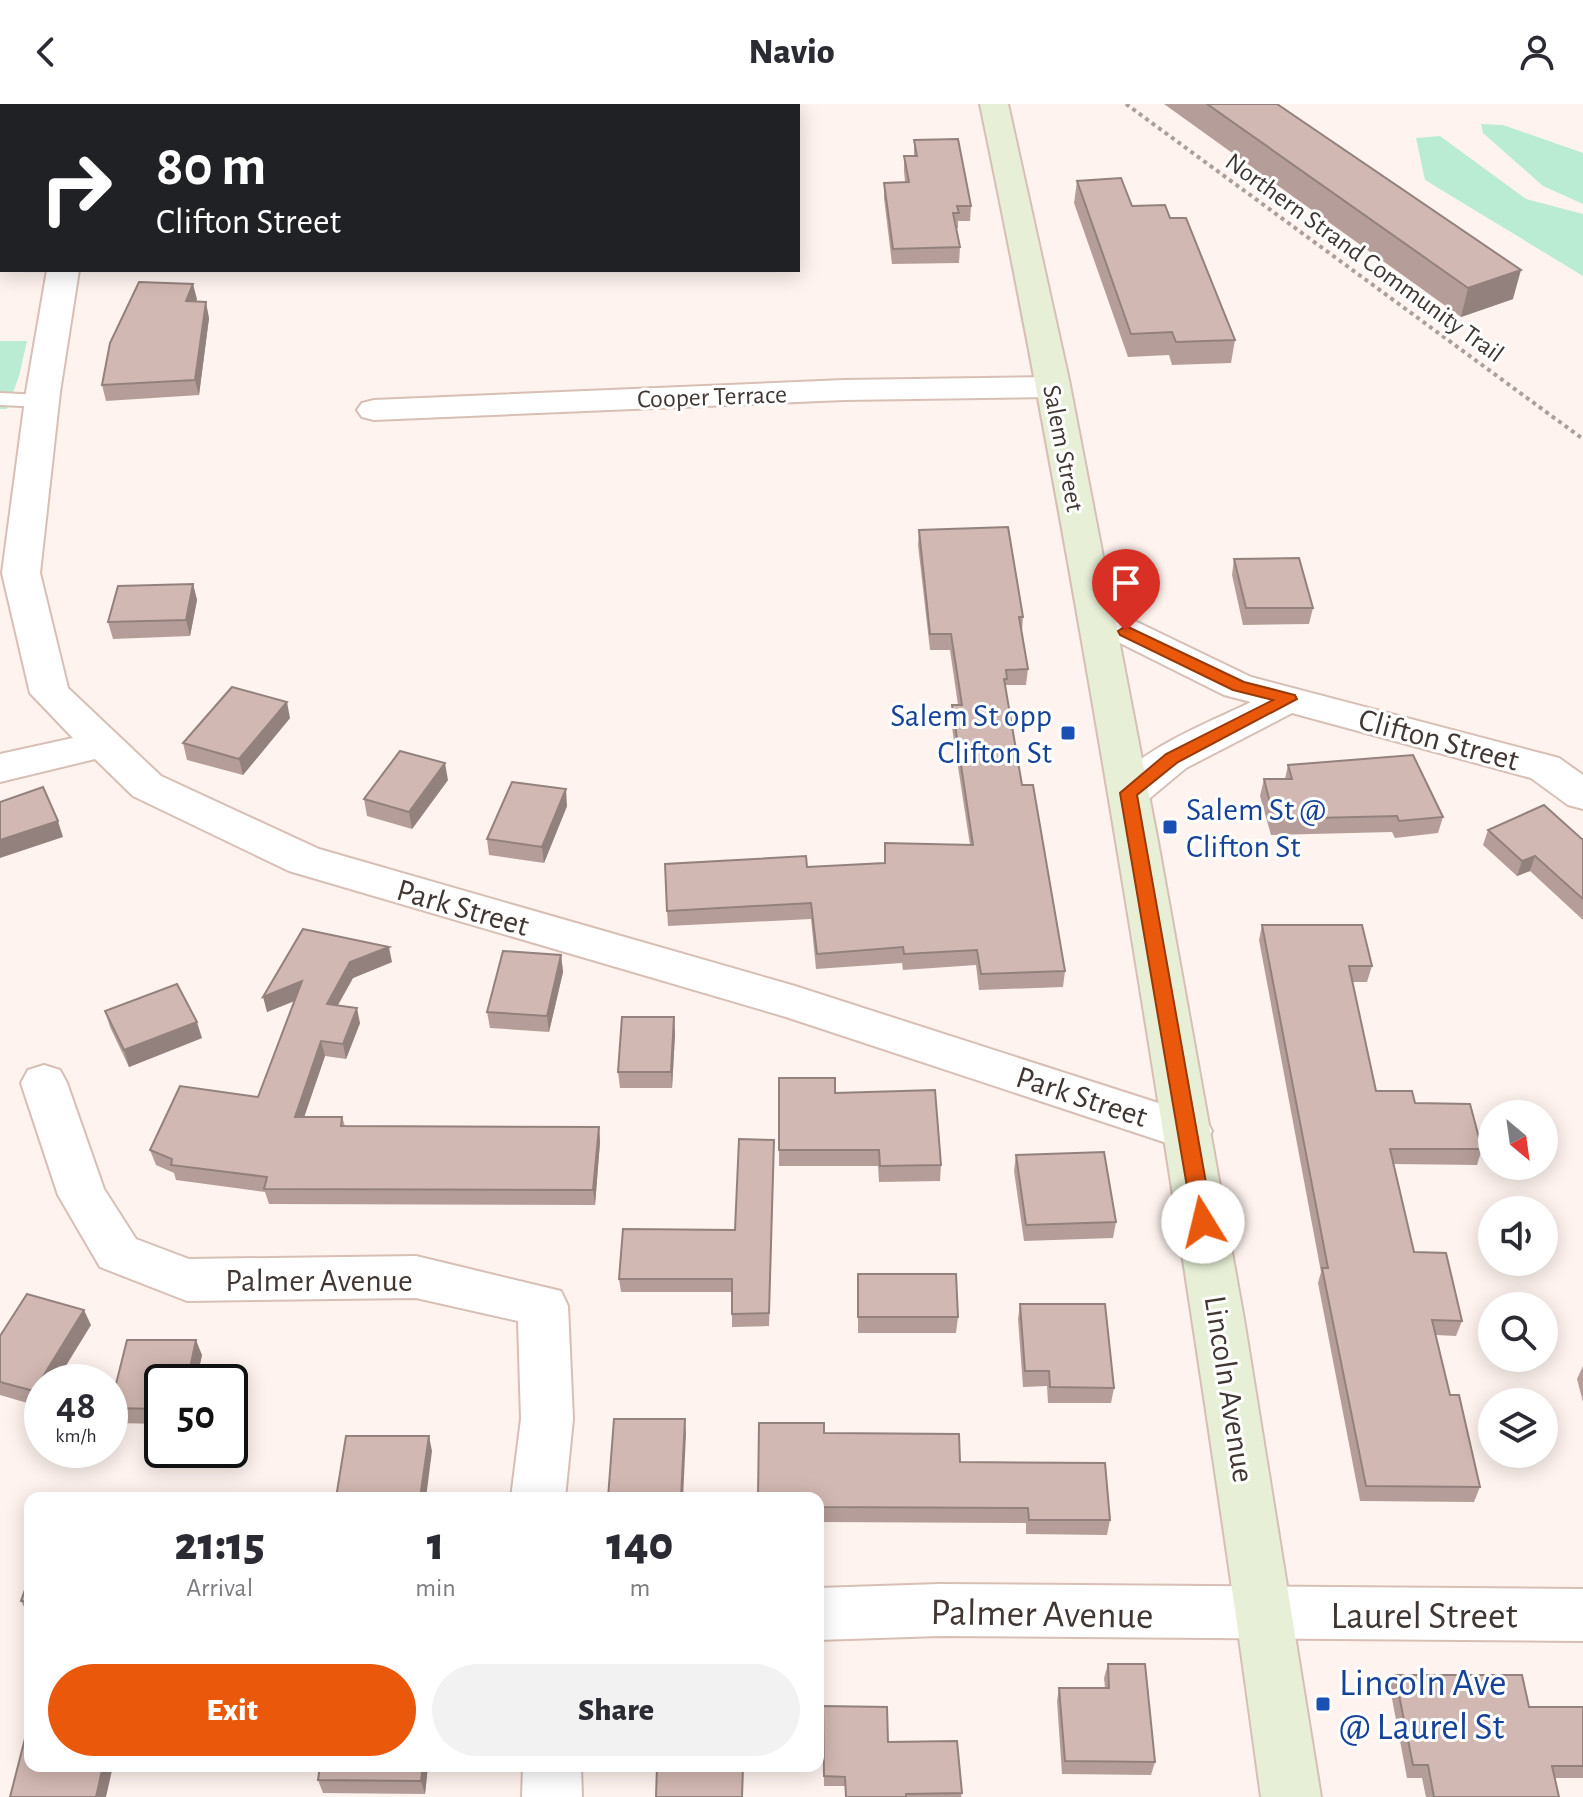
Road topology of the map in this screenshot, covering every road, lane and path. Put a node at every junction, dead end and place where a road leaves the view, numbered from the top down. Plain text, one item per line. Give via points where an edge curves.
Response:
1 (994, 104) edge
2 (1126, 104) edge
3 (63, 272) edge
4 (1051, 387) junction
5 (0, 399) edge
6 (42, 406) junction
7 (374, 410) dead end
8 (1583, 439) edge
9 (1097, 617) junction
10 (1289, 699) junction
11 (103, 744) junction
12 (0, 768) edge
13 (1129, 793) junction
14 (1583, 795) edge
15 (44, 1083) dead end
16 (1188, 1131) junction
17 (539, 1492) edge
18 (824, 1614) edge
19 (1266, 1615) junction
20 (1583, 1615) edge
21 (552, 1772) edge
22 (552, 1797) edge
23 (1291, 1797) edge

1 - 4 main road, Salem Street
2 - 8 path, Northern Strand Community Trail
3 - 6 street, Park Street
4 - 7 street, Cooper Terrace via 844,390
4 - 9 main road, Salem Street
5 - 6 lane
6 - 11 street, Park Street via 21,573 50,693
9 - 10 street, Clifton Street via 1238,686
9 - 13 main road, Salem Street
10 - 13 street via 1172,758
10 - 14 street, Clifton Street via 1545,768
11 - 12 street
11 - 16 street, Park Street via 147,786 304,860 795,1003
13 - 16 main road, Lincoln Avenue
15 - 17 street, Palmer Avenue via 82,1195 118,1253 187,1280 416,1277 543,1306 547,1419
16 - 19 main road, Lincoln Avenue
18 - 19 street, Palmer Avenue via 940,1610
19 - 20 street, Laurel Street
19 - 23 main road, Lincoln Avenue
21 - 22 street

